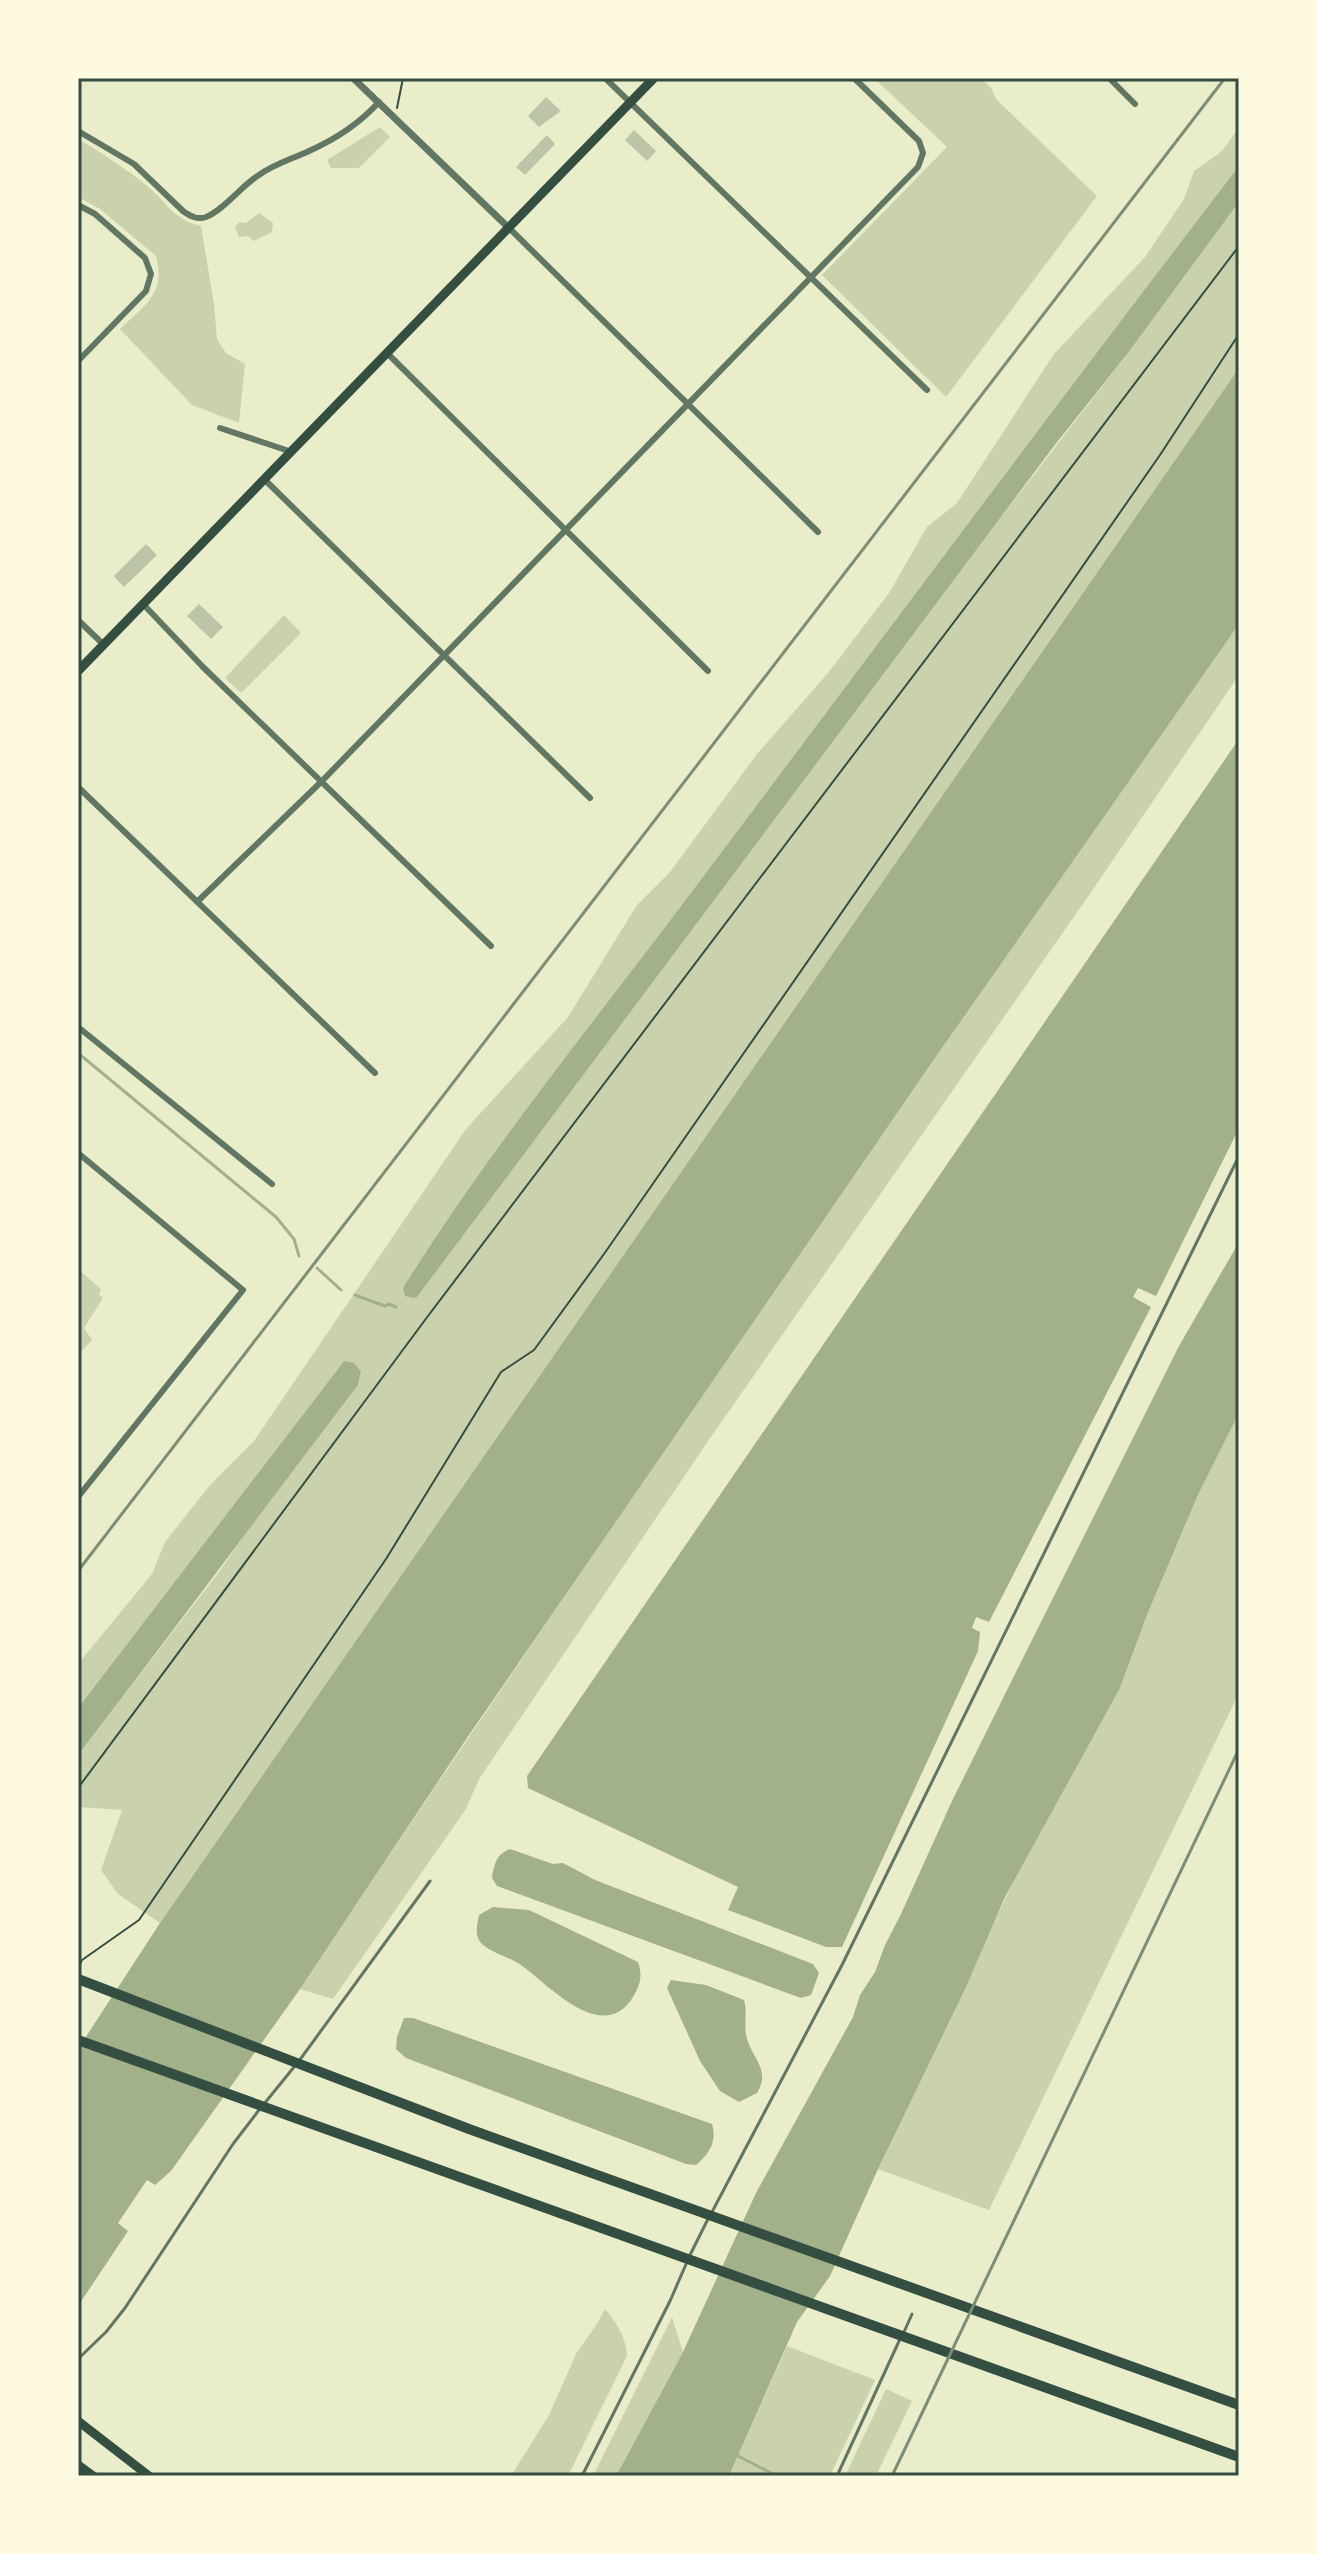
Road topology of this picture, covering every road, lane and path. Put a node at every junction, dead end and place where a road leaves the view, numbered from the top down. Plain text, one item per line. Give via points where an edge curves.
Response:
1 (353, 78) edge
2 (403, 78) edge
3 (605, 78) edge
4 (654, 78) edge
5 (854, 78) edge
6 (1109, 78) edge
7 (379, 102) junction
8 (631, 102) junction
9 (1135, 104) dead end
10 (398, 121) junction
11 (78, 131) edge
12 (78, 205) edge
13 (510, 229) junction
14 (1239, 246) edge
15 (811, 277) junction
16 (1239, 334) edge
17 (387, 353) junction
18 (78, 361) edge
19 (927, 390) dead end
20 (688, 403) junction
21 (220, 428) dead end
22 (292, 452) junction
23 (265, 480) junction
24 (566, 532) junction
25 (818, 532) dead end
26 (143, 604) junction
27 (78, 620) edge
28 (103, 644) junction
29 (444, 655) junction
30 (78, 671) edge
31 (708, 671) dead end
32 (323, 780) junction
33 (78, 787) edge
34 (590, 798) dead end
35 (197, 902) junction
36 (491, 946) dead end
37 (78, 1027) edge
38 (375, 1073) dead end
39 (78, 1153) edge
40 (1239, 1156) edge
41 (272, 1184) dead end
42 (78, 1497) edge
43 (78, 1788) edge
44 (430, 1881) dead end
45 (78, 1971) edge
46 (78, 1979) edge
47 (78, 2040) edge
48 (912, 2314) dead end
49 (78, 2359) edge
50 (1239, 2405) edge
51 (78, 2421) edge
52 (1239, 2457) edge
53 (78, 2465) edge
54 (93, 2476) edge
55 (149, 2476) edge
56 (582, 2476) edge
57 (837, 2476) edge

1 - 7 street
2 - 10 path
3 - 8 street
4 - 8 main road
5 - 15 street via 919,141 923,153 918,167
6 - 9 street
7 - 10 street
7 - 11 street via 352,127 273,165 199,218 183,211 134,164
8 - 13 main road
8 - 15 street
10 - 13 street
12 - 18 street via 145,258 151,274 146,291
13 - 17 main road
13 - 20 street
14 - 43 path via 437,1303
15 - 19 street
15 - 20 street
16 - 45 path via 604,1254 534,1350 501,1372 386,1559 139,1920 82,1960
17 - 22 main road
17 - 24 street
20 - 24 street
20 - 25 street
21 - 22 street
22 - 23 main road
23 - 26 main road
23 - 29 street
24 - 29 street
24 - 31 street
26 - 28 main road
26 - 32 street
27 - 28 street
28 - 30 main road
29 - 32 street
29 - 34 street
32 - 35 street
32 - 36 street
33 - 35 street
35 - 38 street
37 - 41 street
39 - 42 street via 243,1290
40 - 56 lane via 842,1965
44 - 49 lane via 317,2039 233,2144 125,2308
46 - 50 highway via 469,2129
47 - 52 highway
48 - 57 lane
51 - 55 main road
53 - 54 main road

